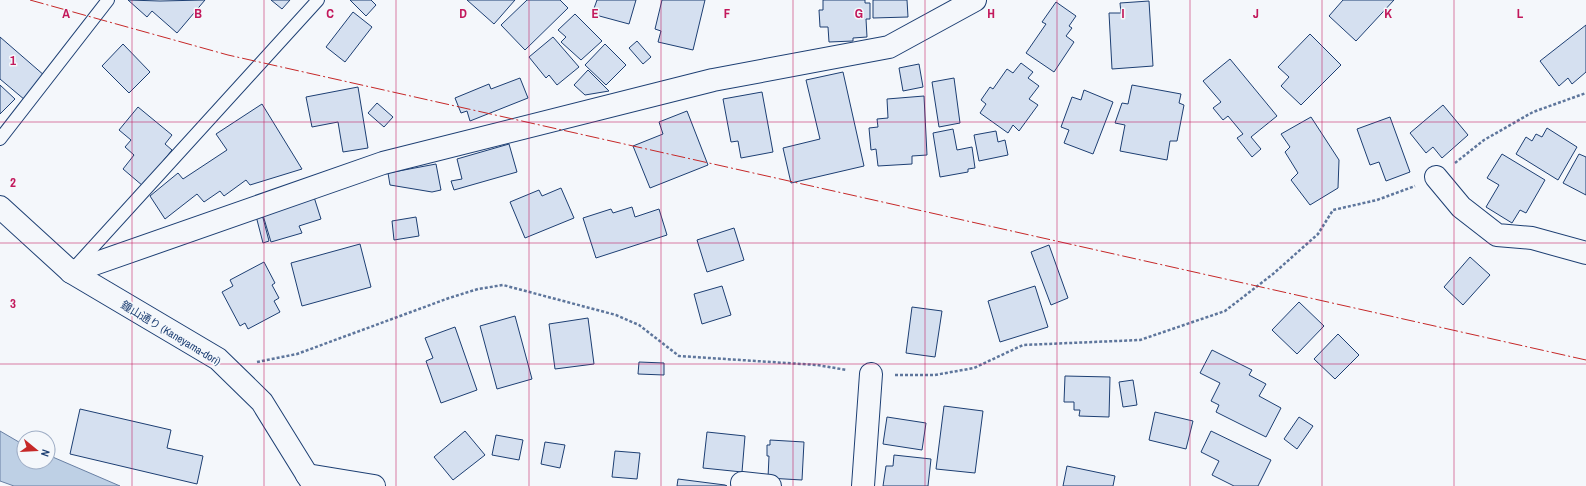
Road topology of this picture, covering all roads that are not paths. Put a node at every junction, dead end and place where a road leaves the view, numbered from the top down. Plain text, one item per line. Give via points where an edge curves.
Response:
1 (108, 0) edge
2 (318, 0) edge
3 (976, 0) edge
4 (0, 139) edge
5 (1436, 177) road end
6 (0, 207) edge
7 (1586, 253) edge
8 (70, 272) junction
9 (871, 374) road end
10 (311, 480) edge
11 (742, 483) dead end
12 (374, 486) edge
13 (770, 486) edge
14 (862, 486) edge

1 - 4 lane
2 - 8 lane
3 - 8 street via 889,47 713,80 383,163
5 - 7 street via 1461,207 1497,235 1532,238
6 - 8 street, 鐘山通り (Kaneyama-dori)
8 - 10 street, 鐘山通り (Kaneyama-dori) via 218,359 262,402
9 - 14 street
10 - 12 street
11 - 13 street

